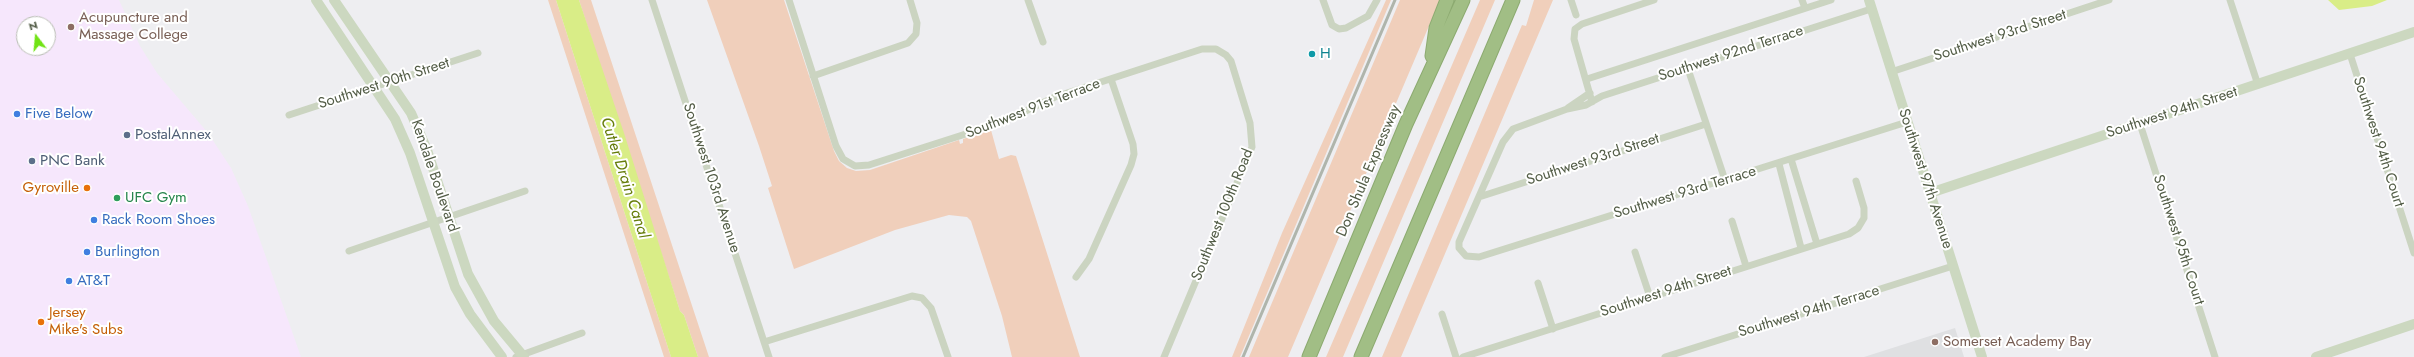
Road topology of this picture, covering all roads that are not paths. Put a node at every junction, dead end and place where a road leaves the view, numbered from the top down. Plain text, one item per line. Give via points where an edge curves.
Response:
1 (316, 0) edge
2 (334, 0) edge
3 (652, 0) edge
4 (789, 0) edge
5 (910, 0) edge
6 (1028, 0) edge
7 (1323, 0) edge
8 (1377, 0) edge
9 (1447, 0) edge
10 (1463, 0) edge
11 (1512, 0) edge
12 (1571, 0) edge
13 (1654, 0) edge
14 (1802, 0) edge
15 (1830, 0) edge
16 (2109, 0) edge
17 (2230, 0) edge
18 (1870, 4) edge
19 (1805, 8) junction
20 (1576, 16) dead end
21 (2414, 32) edge
22 (1043, 42) dead end
23 (1220, 51) joint
24 (478, 53) dead end
25 (2350, 54) junction
26 (1688, 69) junction
27 (1429, 72) junction
28 (1891, 72) junction
29 (813, 76) junction
30 (1111, 79) junction
31 (1587, 79) junction
32 (392, 81) junction
33 (2258, 85) junction
34 (375, 86) junction
35 (1590, 93) junction
36 (1592, 102) junction
37 (1567, 109) junction
38 (289, 115) dead end
39 (1907, 122) junction
40 (1706, 124) junction
41 (2140, 124) junction
42 (1791, 160) junction
43 (1778, 164) junction
44 (1725, 180) junction
45 (1856, 181) dead end
46 (525, 191) dead end
47 (1930, 193) junction
48 (1479, 197) junction
49 (448, 217) junction
50 (1732, 220) dead end
51 (433, 222) junction
52 (1817, 244) junction
53 (1801, 248) junction
54 (349, 250) dead end
55 (1635, 252) dead end
56 (2414, 253) edge
57 (1746, 266) junction
58 (1953, 266) junction
59 (1076, 277) dead end
60 (1538, 283) dead end
61 (1650, 297) junction
62 (1442, 314) dead end
63 (2414, 324) edge
64 (1553, 329) junction
65 (582, 334) dead end
66 (764, 342) junction
67 (521, 356) edge
68 (502, 357) edge
69 (769, 357) edge
70 (948, 357) edge
71 (1164, 357) edge
72 (1309, 357) edge
73 (1361, 357) edge
74 (1456, 357) edge
75 (1463, 357) edge
76 (1665, 357) edge
77 (1982, 357) edge
78 (2215, 357) edge
79 (2316, 357) edge

1 - 34 street, Kendale Boulevard via 339,38
2 - 32 street, Kendale Boulevard
3 - 66 street, Southwest 103rd Avenue
4 - 29 street
5 - 29 street via 917,23 916,34 908,43
6 - 22 street
7 - 8 street via 1331,23 1337,29 1346,28 1368,16
9 - 27 highway via 1436,28
10 - 27 highway, Don Shula Expressway
11 - 73 highway
12 - 20 street
13 - 31 street via 1582,24 1574,31
14 - 19 street
15 - 19 street
16 - 28 street, Southwest 93rd Street
17 - 33 street
18 - 26 street, Southwest 92nd Terrace
18 - 28 street, Southwest 97th Avenue
19 - 31 street
21 - 25 street, Southwest 94th Street
23 - 30 street, Southwest 91st Terrace via 1202,49
23 - 71 street, Southwest 100th Road via 1231,61 1250,123 1252,147
24 - 32 street, Southwest 90th Street
25 - 33 street, Southwest 94th Street
25 - 56 street, Southwest 94th Court
26 - 36 street, Southwest 92nd Terrace via 1602,96
26 - 40 street
27 - 72 highway, Don Shula Expressway
28 - 39 street, Southwest 97th Avenue
29 - 30 street, Southwest 91st Terrace via 841,156 851,165 869,165 1000,123 1055,97
30 - 59 street via 1134,154 1089,260
31 - 35 street
32 - 34 street, Southwest 90th Street
32 - 49 street, Kendale Boulevard via 411,113 427,150
33 - 41 street, Southwest 94th Street
34 - 38 street, Southwest 90th Street
34 - 51 street, Kendale Boulevard via 403,136
35 - 36 street
35 - 37 street
36 - 37 street, Southwest 92nd Terrace
37 - 48 street via 1510,132 1503,142
39 - 42 street, Southwest 93rd Terrace
39 - 47 street, Southwest 97th Avenue
40 - 44 street
40 - 48 street, Southwest 93rd Street
41 - 47 street, Southwest 94th Street
41 - 78 street, Southwest 95th Court
42 - 43 street, Southwest 93rd Terrace
42 - 52 street
43 - 44 street, Southwest 93rd Terrace
43 - 53 street
44 - 48 street, Southwest 93rd Terrace via 1479,257 1468,257 1459,248 1460,242
45 - 52 street, Southwest 94th Street via 1864,208 1864,220 1849,234
46 - 49 street
47 - 58 street, Southwest 97th Avenue
49 - 51 street
49 - 67 street, Kendale Boulevard via 468,274 485,307
50 - 57 street
51 - 54 street
51 - 68 street, Kendale Boulevard via 461,299 477,326
52 - 53 street, Southwest 94th Street
53 - 57 street, Southwest 94th Street
55 - 61 street
57 - 61 street, Southwest 94th Street
58 - 76 street, Southwest 94th Terrace
58 - 77 street, Southwest 97th Avenue
60 - 64 street
61 - 64 street, Southwest 94th Street
62 - 74 street
63 - 79 street
64 - 75 street, Southwest 94th Street
65 - 67 street
66 - 69 street, Southwest 103rd Avenue
66 - 70 street via 903,297 920,297 932,309

